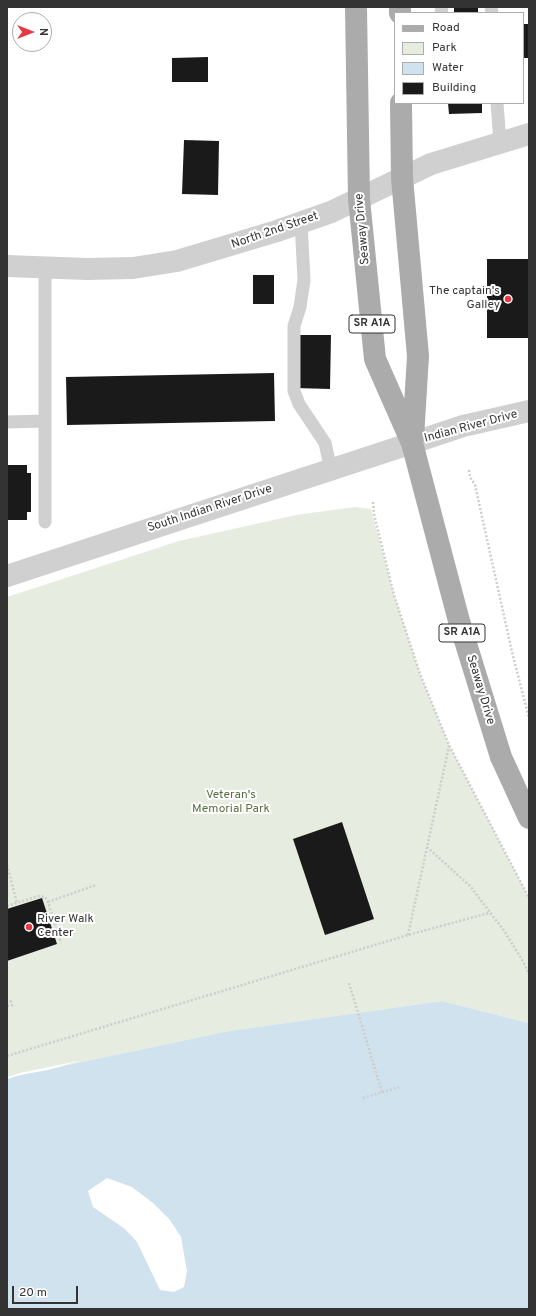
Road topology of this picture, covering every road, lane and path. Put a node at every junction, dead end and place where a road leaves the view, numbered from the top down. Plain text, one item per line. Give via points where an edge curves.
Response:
1 (356, 7) edge
2 (401, 104) edge
3 (497, 104) edge
4 (529, 134) edge
5 (500, 142) junction
6 (402, 178) junction
7 (359, 199) junction
8 (302, 222) junction
9 (7, 266) edge
10 (45, 268) junction
11 (529, 411) edge
12 (45, 421) junction
13 (7, 422) edge
14 (412, 443) junction
15 (331, 470) junction
16 (469, 470) dead end
17 (373, 502) dead end
18 (45, 522) dead end
19 (7, 576) edge
20 (529, 718) edge
21 (449, 745) junction
22 (529, 818) edge
23 (427, 847) junction
24 (7, 866) edge
25 (96, 885) dead end
26 (529, 898) edge
27 (48, 902) junction
28 (17, 903) junction
29 (7, 906) edge
30 (489, 913) junction
31 (408, 936) junction
32 (61, 943) dead end
33 (529, 974) edge
34 (349, 984) dead end
35 (10, 998) dead end
36 (7, 1006) edge
37 (7, 1056) edge
38 (400, 1087) dead end
39 (382, 1092) junction
40 (363, 1098) dead end

1 - 7 main road, Seaway Drive / SR A1A
2 - 6 main road, Seaway Drive / SR A1A
3 - 5 lane
4 - 5 street, North 2nd Street
5 - 6 street, North 2nd Street via 432,164
6 - 7 street, North 2nd Street
6 - 14 main road, Seaway Drive / SR A1A via 418,356
7 - 8 street, North 2nd Street
7 - 14 main road, Seaway Drive / SR A1A via 375,359
8 - 10 street, North 2nd Street via 177,261 133,268
8 - 15 lane via 304,280 294,326 294,391 299,404 325,443
9 - 10 street, North 2nd Street
10 - 12 lane
11 - 14 street, Indian River Drive via 463,426
12 - 13 lane
12 - 18 lane
14 - 15 street, South Indian River Drive
14 - 22 main road, Seaway Drive / SR A1A via 461,628 501,757
15 - 19 street, South Indian River Drive
16 - 20 path via 475,485
17 - 21 path via 394,595 420,674
21 - 23 path
21 - 26 path
23 - 30 path via 470,886
23 - 31 path
24 - 28 path
25 - 27 path
27 - 28 path via 45,897 39,896
27 - 32 path
28 - 29 path
30 - 31 path
30 - 33 path via 505,932
31 - 37 path
34 - 39 path
35 - 36 path via 12,1005
38 - 39 path
39 - 40 path

